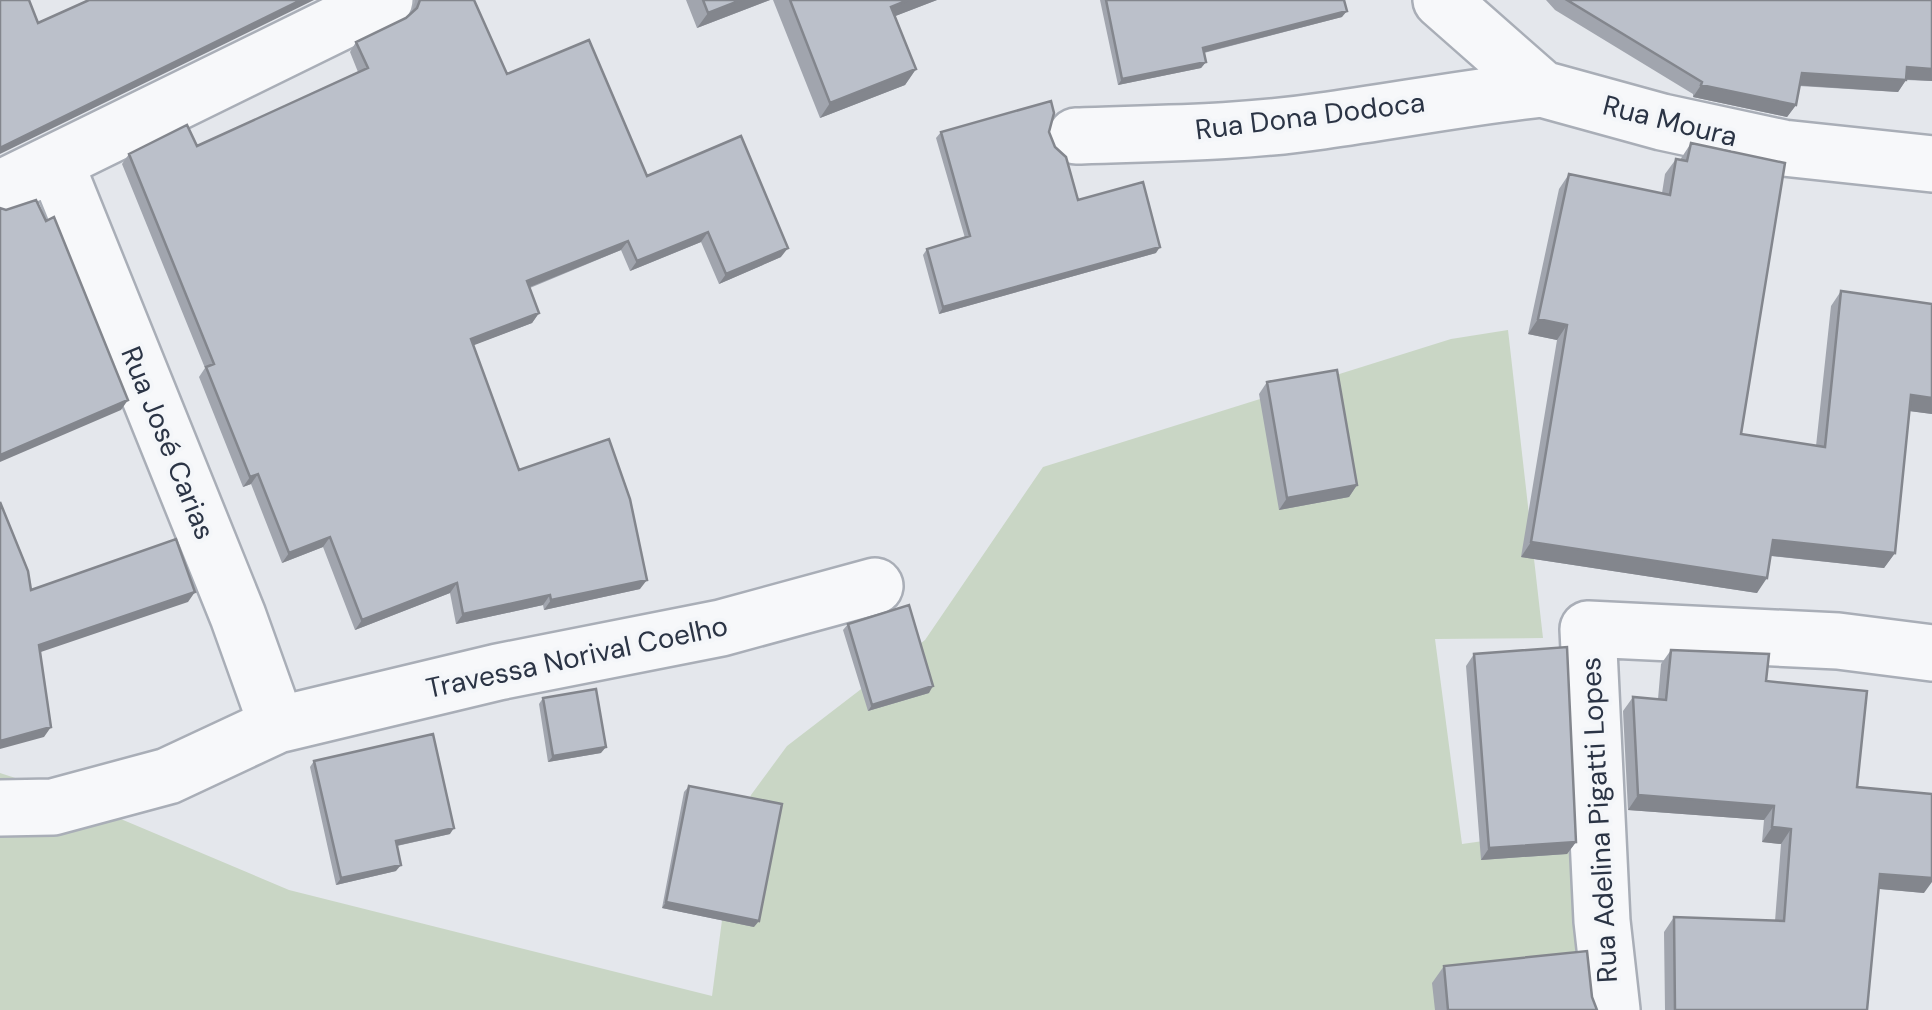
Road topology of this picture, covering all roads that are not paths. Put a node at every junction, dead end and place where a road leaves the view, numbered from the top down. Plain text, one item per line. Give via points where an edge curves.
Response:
1 (385, 0) edge
2 (1441, 0) edge
3 (1542, 88) junction
4 (1076, 136) dead end
5 (55, 162) junction
6 (1932, 164) edge
7 (0, 189) edge
8 (875, 586) dead end
9 (1932, 654) edge
10 (277, 725) junction
11 (0, 808) edge
12 (1612, 1010) edge

1 - 5 street
2 - 3 street, Rua Moura
3 - 4 street, Rua Dona Dodoca via 1320,122
3 - 6 street, Rua Moura via 1783,148
5 - 7 street
5 - 10 street, Rua José Carias
8 - 10 street, Travessa Norival Coelho via 720,628
9 - 12 street, Rua Adelina Pigatti Lopes via 1838,641 1588,630
10 - 11 street, Travessa Norival Coelho via 168,776 53,807

